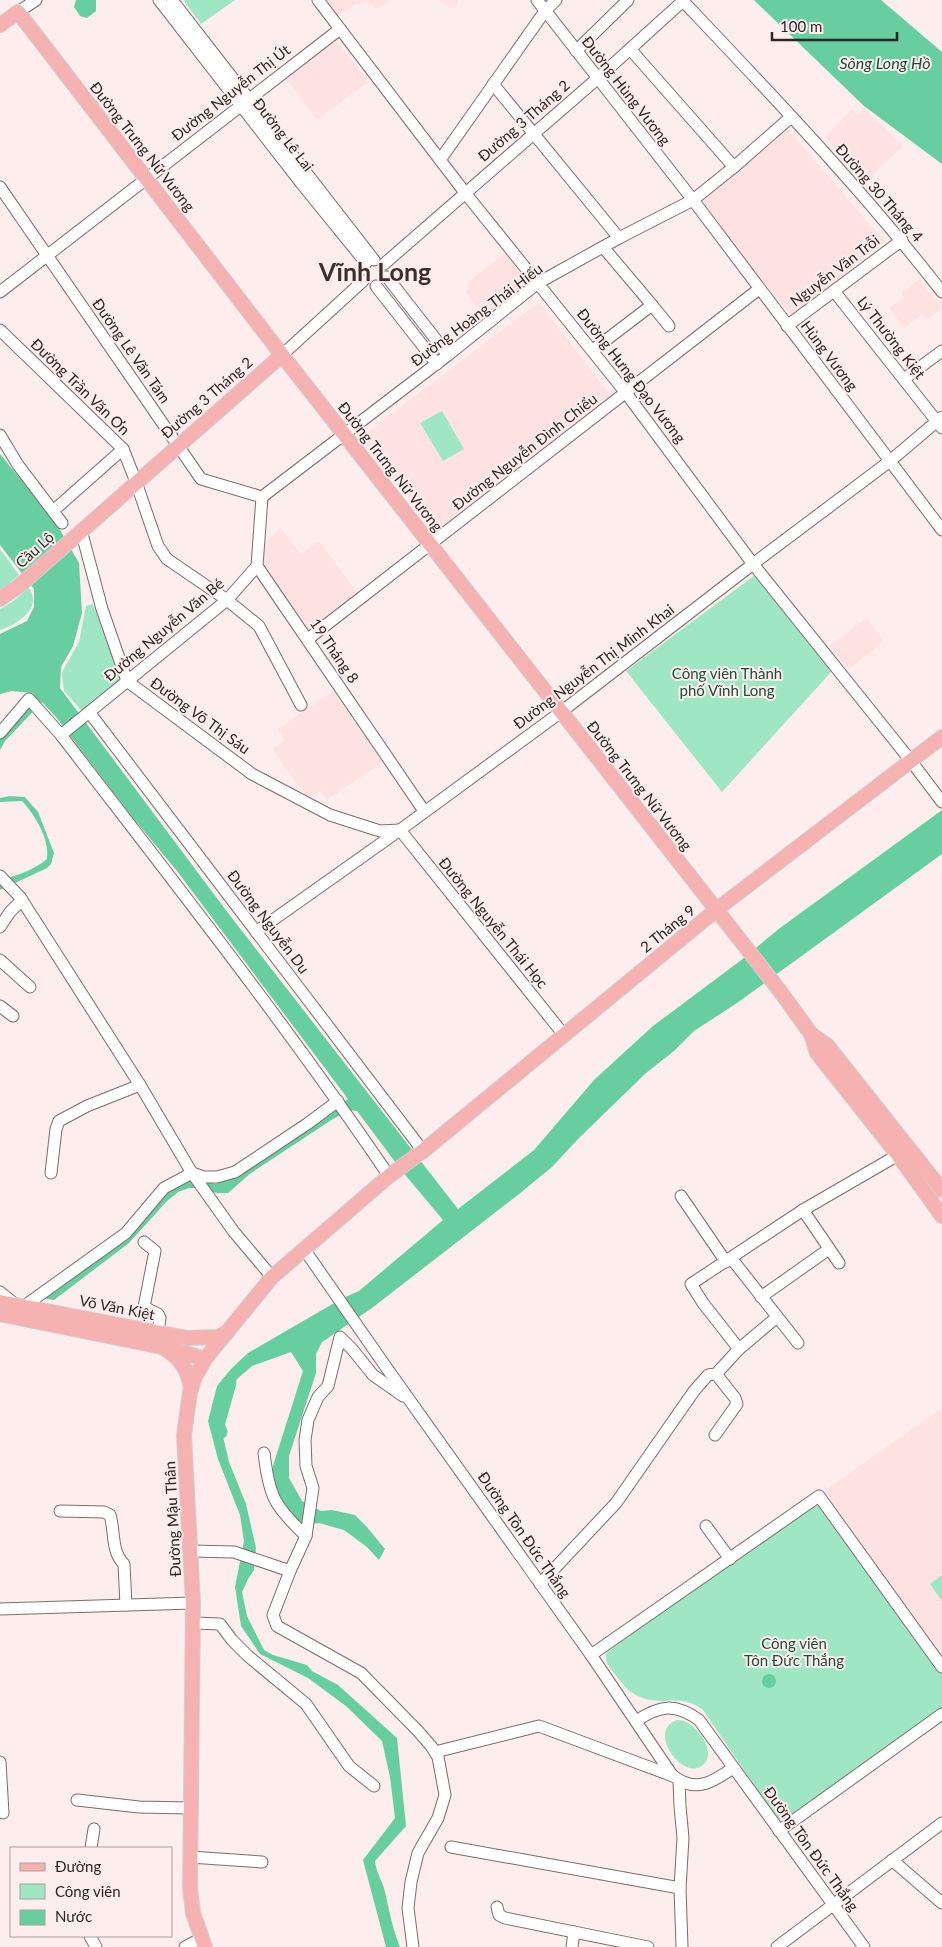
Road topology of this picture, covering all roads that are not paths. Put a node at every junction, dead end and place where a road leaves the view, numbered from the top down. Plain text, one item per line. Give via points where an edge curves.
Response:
1 (36, 0) edge
2 (159, 0) edge
3 (172, 0) edge
4 (318, 0) edge
5 (537, 0) edge
6 (556, 0) edge
7 (628, 0) edge
8 (682, 0) edge
9 (545, 11) junction
10 (18, 12) junction
11 (0, 25) edge
12 (340, 29) junction
13 (630, 49) junction
14 (576, 51) junction
15 (598, 78) junction
16 (492, 84) junction
17 (244, 102) junction
18 (791, 117) junction
19 (534, 133) junction
20 (440, 160) junction
21 (734, 167) junction
22 (146, 179) junction
23 (0, 187) edge
24 (466, 194) junction
25 (693, 200) junction
26 (619, 238) junction
27 (902, 240) junction
28 (603, 247) junction
29 (48, 256) junction
30 (374, 263) junction
31 (387, 277) junction
32 (363, 280) junction
33 (538, 283) junction
34 (376, 286) junction
35 (760, 289) junction
36 (834, 291) junction
37 (0, 292) edge
38 (942, 292) edge
39 (652, 305) junction
40 (669, 326) dead end
41 (787, 326) junction
42 (0, 330) edge
43 (593, 350) junction
44 (942, 351) edge
45 (282, 355) junction
46 (448, 355) junction
47 (437, 364) junction
48 (904, 379) junction
49 (626, 393) junction
50 (940, 422) edge
51 (0, 435) edge
52 (344, 435) junction
53 (178, 446) junction
54 (122, 449) junction
55 (890, 461) junction
56 (136, 482) junction
57 (262, 497) junction
58 (53, 511) junction
59 (62, 523) dead end
60 (942, 530) edge
61 (77, 535) junction
62 (430, 545) junction
63 (753, 564) junction
64 (257, 566) junction
65 (0, 599) edge
66 (227, 600) junction
67 (308, 639) junction
68 (127, 682) junction
69 (301, 705) dead end
70 (561, 712) junction
71 (88, 713) junction
72 (0, 732) edge
73 (64, 733) junction
74 (942, 737) edge
75 (915, 766) junction
76 (942, 802) edge
77 (424, 811) junction
78 (400, 830) junction
79 (0, 876) edge
80 (22, 900) junction
81 (716, 910) junction
82 (0, 927) edge
83 (256, 932) junction
84 (0, 960) edge
85 (30, 987) dead end
86 (0, 1006) edge
87 (13, 1016) dead end
88 (564, 1035) junction
89 (140, 1085) junction
90 (338, 1101) junction
91 (903, 1151) junction
92 (421, 1152) junction
93 (51, 1173) dead end
94 (392, 1173) junction
95 (194, 1175) junction
96 (942, 1190) edge
97 (681, 1196) dead end
98 (803, 1210) junction
99 (942, 1216) edge
100 (144, 1242) dead end
101 (304, 1248) junction
102 (829, 1249) junction
103 (729, 1260) junction
104 (839, 1263) dead end
105 (272, 1278) junction
106 (0, 1292) edge
107 (761, 1297) junction
108 (0, 1302) edge
109 (20, 1306) junction
110 (0, 1314) edge
111 (777, 1317) junction
112 (228, 1332) junction
113 (161, 1338) junction
114 (191, 1338) junction
115 (798, 1344) dead end
116 (739, 1349) junction
117 (205, 1359) junction
118 (716, 1374) junction
119 (191, 1390) junction
120 (409, 1399) junction
121 (715, 1435) dead end
122 (264, 1453) dead end
123 (60, 1511) dead end
124 (706, 1526) dead end
125 (306, 1536) junction
126 (192, 1551) junction
127 (730, 1559) junction
128 (290, 1571) junction
129 (540, 1584) junction
130 (193, 1603) junction
131 (126, 1605) junction
132 (0, 1609) edge
133 (193, 1623) junction
134 (591, 1655) junction
135 (942, 1667) edge
136 (942, 1714) edge
137 (636, 1721) junction
138 (435, 1752) junction
139 (0, 1762) edge
140 (733, 1768) junction
141 (677, 1779) junction
142 (374, 1786) dead end
143 (77, 1800) dead end
144 (190, 1808) junction
145 (3, 1813) dead end
146 (942, 1823) edge
147 (94, 1830) dead end
148 (779, 1831) junction
149 (91, 1847) edge
150 (451, 1847) dead end
151 (190, 1857) junction
152 (892, 1860) junction
153 (262, 1862) dead end
154 (680, 1888) junction
155 (942, 1903) edge
156 (833, 1904) junction
157 (497, 1907) dead end
158 (574, 1932) junction
159 (203, 1943) edge
160 (184, 1947) edge
161 (413, 1947) edge
162 (572, 1947) edge
163 (648, 1947) edge
164 (682, 1947) edge
165 (777, 1947) edge
166 (864, 1947) edge

1 - 10 street
2 - 17 street, Đường Lê Lai
3 - 17 street, Đường Lê Lai
4 - 12 street, Đường Hưng Đạo Vương
5 - 9 street, Đường Hùng Vương
6 - 9 street
7 - 14 street
8 - 13 street, Đường 3 Tháng 2
8 - 18 street, Đường 30 Tháng 4
9 - 14 street, Đường Hùng Vương
9 - 16 street
10 - 11 main road
10 - 22 main road, Đường Trưng Nữ Vương
12 - 17 street, Đường Nguyễn Thị Út
12 - 20 street, Đường Hưng Đạo Vương
13 - 15 street, Đường 3 Tháng 2
13 - 21 street
14 - 15 street, Đường Hùng Vương
15 - 19 street, Đường 3 Tháng 2
15 - 25 street, Đường Hùng Vương
16 - 19 street
16 - 20 street
17 - 22 street, Đường Nguyễn Thị Út
17 - 30 street, Đường Lê Lai
18 - 21 street, Đường Hoàng Thái Hiếu
18 - 27 street, Đường 30 Tháng 4
19 - 24 street, Đường 3 Tháng 2
19 - 26 street
20 - 24 street, Đường Hưng Đạo Vương
21 - 25 street, Đường Hoàng Thái Hiếu
22 - 29 street, Đường Nguyễn Thị Út
22 - 45 main road, Đường Trưng Nữ Vương
23 - 29 street, Đường Lê Văn Tám
24 - 30 street, Đường 3 Tháng 2
24 - 33 street, Đường Hưng Đạo Vương
25 - 26 street, Đường Hoàng Thái Hiếu
25 - 35 street, Hùng Vương
26 - 28 street, Đường Hoàng Thái Hiếu
27 - 36 street, Nguyễn Văn Trỗi
27 - 38 street, Đường 30 Tháng 4
28 - 33 street, Đường Hoàng Thái Hiếu
28 - 39 street
29 - 37 street, Đường Nguyễn Thị Út
29 - 53 street, Đường Lê Văn Tám
30 - 31 street via 388,273
30 - 32 street via 361,272
31 - 34 street
31 - 46 street
32 - 34 street via 369,286
32 - 45 street, Đường 3 Tháng 2
33 - 43 street, Đường Hưng Đạo Vương
33 - 46 street, Đường Hoàng Thái Hiếu
34 - 47 street
35 - 41 street, Hùng Vương
35 - 49 street, Đường Nguyễn Đình Chiểu
36 - 41 street, Nguyễn Văn Trỗi
36 - 48 street, Lý Thường Kiệt
39 - 40 street
39 - 43 street
41 - 55 street, Hùng Vương
42 - 54 street, Đường Trần Văn Ơn
43 - 49 street, Đường Hưng Đạo Vương
44 - 48 street
45 - 52 main road, Đường Trưng Nữ Vương
45 - 53 main road, Đường 3 Tháng 2
46 - 47 street, Đường Hoàng Thái Hiếu
47 - 52 street, Đường Hoàng Thái Hiếu
48 - 50 street, Lý Thường Kiệt
49 - 62 street, Đường Nguyễn Đình Chiểu
49 - 63 street, Đường Hưng Đạo Vương
50 - 55 street, Đường Nguyễn Thị Minh Khai
51 - 58 street
52 - 57 street, Đường Hoàng Thái Hiếu
52 - 62 main road, Đường Trưng Nữ Vương
53 - 56 main road, Đường 3 Tháng 2
53 - 57 street, Đường Lê Văn Tám via 201,479
54 - 56 street, Đường Trần Văn Ơn
54 - 58 street
55 - 60 street, Hùng Vương
55 - 63 street, Đường Nguyễn Thị Minh Khai
56 - 61 main road, Đường 3 Tháng 2
56 - 66 street, Đường Trần Văn Ơn via 158,546 167,559
57 - 64 street
58 - 59 street
61 - 65 main road, Cầu Lộ
61 - 68 street, Đường Võ Thị Sáu
62 - 67 street, Đường Nguyễn Đình Chiểu
62 - 70 main road, Đường Trưng Nữ Vương
63 - 70 street, Đường Nguyễn Thị Minh Khai
63 - 75 street, Đường Hưng Đạo Vương
64 - 66 street, Đường Nguyễn Văn Bé
64 - 67 street, 19 Tháng 8
66 - 68 street, Đường Nguyễn Văn Bé
66 - 69 street, Đường Trần Văn Ơn via 259,626
67 - 77 street, 19 Tháng 8
68 - 71 street, Đường Nguyễn Văn Bé
68 - 78 street, Đường Võ Thị Sáu via 252,774 330,815 380,831
70 - 77 street, Đường Nguyễn Thị Minh Khai
70 - 81 main road, Đường Trưng Nữ Vương
71 - 73 street, Đường Nguyễn Văn Bé
71 - 83 street, Đường Nguyễn Du
72 - 73 street via 29,699
73 - 90 street
74 - 75 main road, 2 Tháng 9
75 - 76 street, Đường Hưng Đạo Vương
75 - 81 main road, 2 Tháng 9
77 - 78 street, Đường Nguyễn Thị Minh Khai
78 - 83 street, Đường Nguyễn Thị Minh Khai
78 - 88 street, Đường Nguyễn Thái Học
79 - 80 street
80 - 82 street
80 - 89 street
81 - 88 main road, 2 Tháng 9
81 - 91 main road, Đường Trưng Nữ Vương via 811,1034 818,1053
83 - 92 street, Đường Nguyễn Du
84 - 85 street
86 - 87 street
88 - 92 main road, 2 Tháng 9
89 - 93 street via 59,1121
89 - 95 street
90 - 94 street
90 - 95 street via 235,1172 217,1177
91 - 96 main road
91 - 98 street
91 - 99 main road
92 - 94 main road, 2 Tháng 9
94 - 101 main road, Đường Mậu Thân
95 - 105 street via 234,1232
95 - 109 street via 164,1188 126,1233
97 - 103 street
98 - 102 street
98 - 103 street
100 - 113 street via 155,1251 144,1307 158,1314
101 - 105 main road, Đường Mậu Thân
101 - 120 street, Đường Tôn Đức Thắng
102 - 104 street
102 - 107 street
103 - 107 street
103 - 116 street via 691,1284
105 - 112 main road, Đường Mậu Thân
106 - 109 street
107 - 111 street
108 - 109 main road, Võ Văn Kiệt
109 - 113 main road, Võ Văn Kiệt
110 - 113 main road, Võ Văn Kiệt
111 - 115 street
111 - 116 street
112 - 114 main road, Võ Văn Kiệt via 218,1337
112 - 117 main road, Đường Mậu Thân
113 - 114 main road, Võ Văn Kiệt
113 - 117 main road
113 - 119 main road, Võ Văn Kiệt via 183,1363
114 - 117 main road
116 - 118 street
117 - 119 main road, Đường Mậu Thân
118 - 121 street via 737,1404
118 - 129 street via 708,1375 694,1391 616,1503
119 - 126 main road, Đường Mậu Thân via 184,1435
120 - 125 street via 373,1375 340,1337 328,1386 318,1397 308,1420 306,1466 313,1488
120 - 129 street, Đường Tôn Đức Thắng
122 - 125 street via 272,1496 284,1514
123 - 131 street via 104,1512 110,1515 117,1556 124,1564
124 - 127 street
125 - 128 street
126 - 128 street via 234,1552
126 - 130 main road, Đường Mậu Thân
127 - 134 street
127 - 135 street via 819,1496
128 - 138 street via 274,1614 277,1626 361,1673
129 - 134 street, Đường Tôn Đức Thắng
130 - 131 street
130 - 133 main road, Đường Mậu Thân
131 - 132 street
133 - 142 street via 220,1624 248,1656 306,1704 349,1766
133 - 144 main road, Đường Mậu Thân
134 - 137 street, Đường Tôn Đức Thắng
136 - 148 street
137 - 140 street, Đường Tôn Đức Thắng via 666,1707 688,1712 699,1720
137 - 141 street, Đường Tôn Đức Thắng
138 - 141 street via 539,1726
138 - 161 street via 445,1795 438,1818 418,1853 411,1882 408,1908
139 - 145 street
140 - 141 street via 700,1785
140 - 148 street, Đường Tôn Đức Thắng
141 - 154 street via 683,1838
143 - 144 street via 139,1807
144 - 151 main road, Đường Mậu Thân
146 - 152 street
147 - 149 street
148 - 156 street, Đường Tôn Đức Thắng
150 - 154 street
151 - 153 street
151 - 159 main road, Đường Mậu Thân via 193,1913
152 - 155 street
152 - 156 street
154 - 164 street
156 - 165 street
156 - 166 street, Đường Tôn Đức Thắng
157 - 158 street via 499,1915 505,1918
158 - 162 street
158 - 163 street
159 - 160 street

